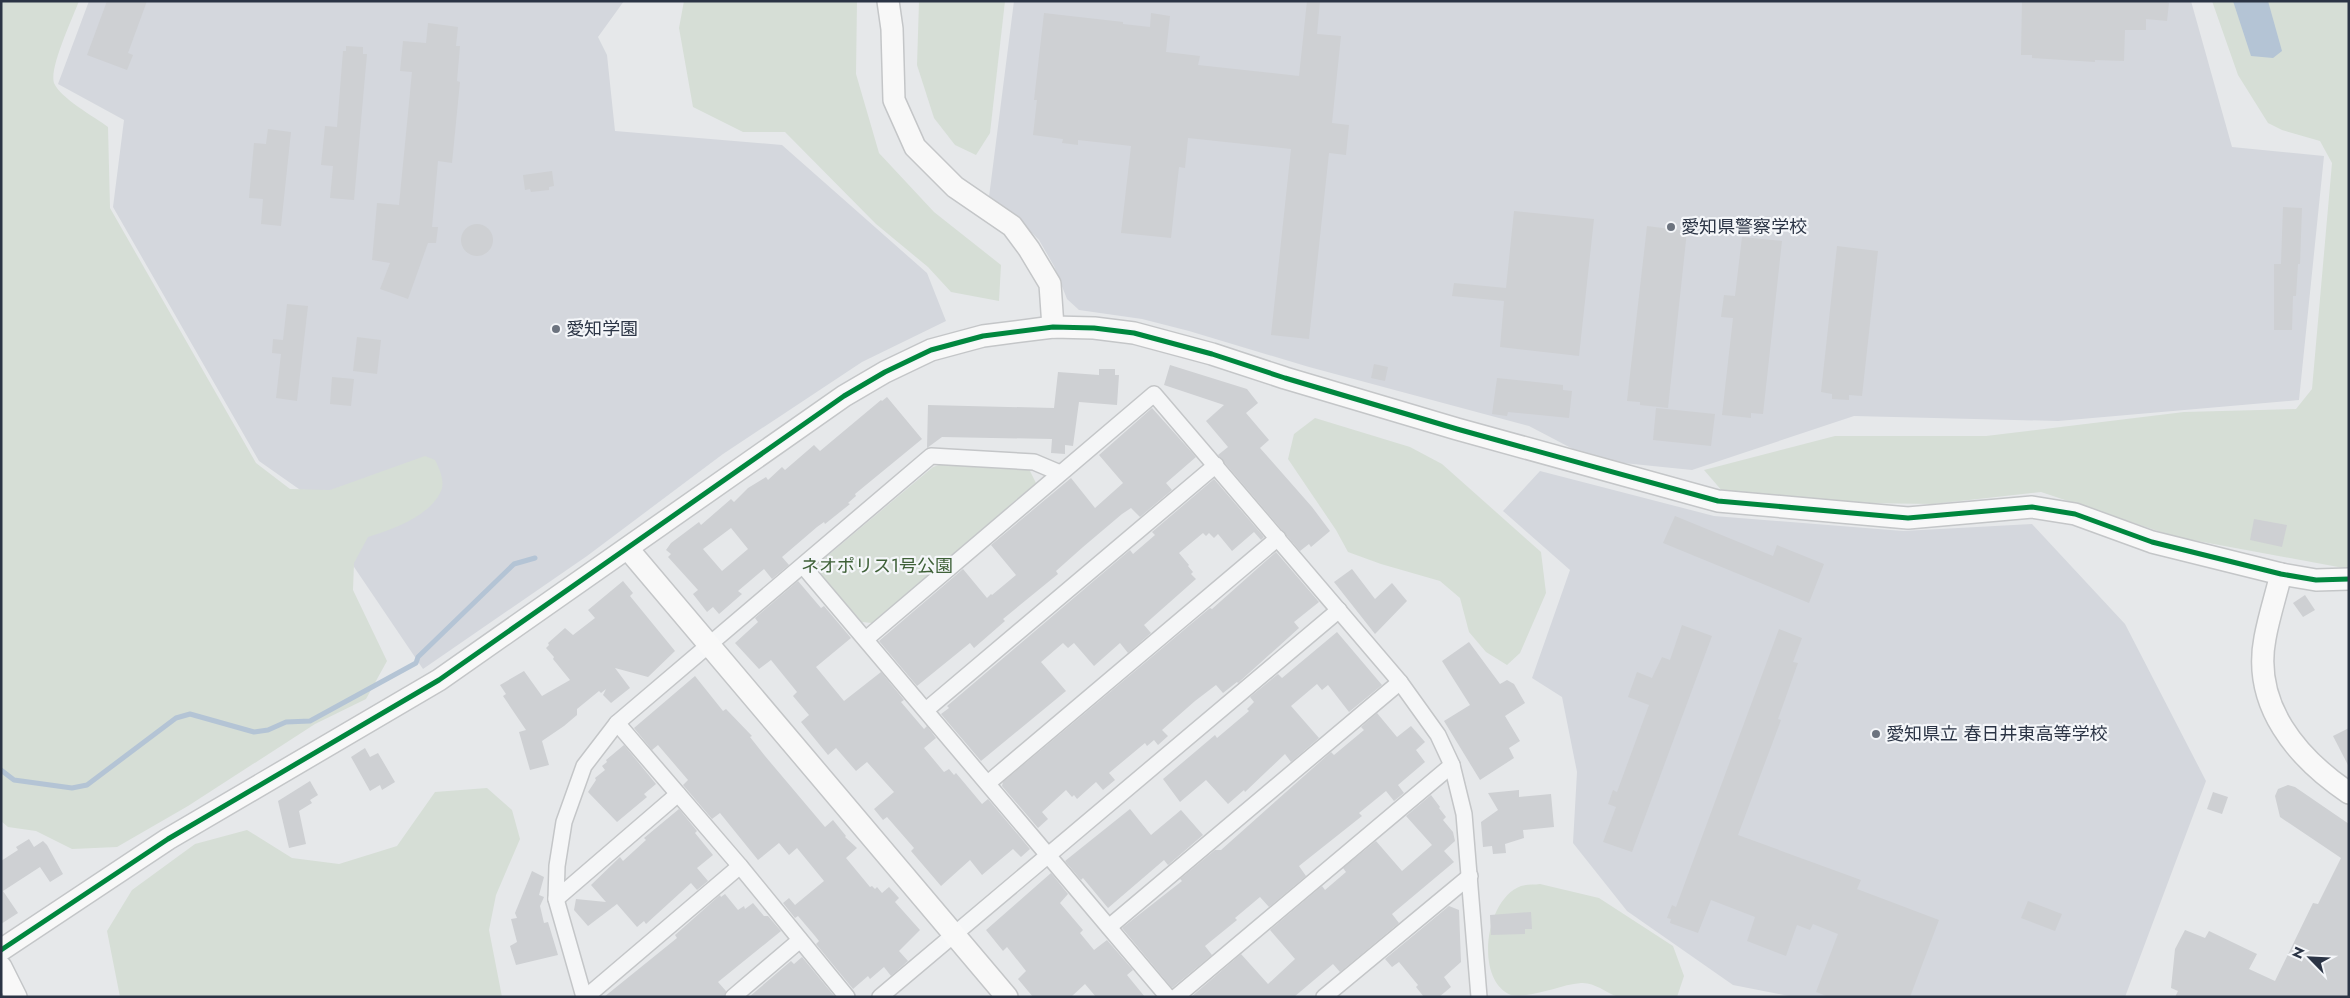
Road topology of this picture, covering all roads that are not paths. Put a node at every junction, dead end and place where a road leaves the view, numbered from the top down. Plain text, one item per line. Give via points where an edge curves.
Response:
1 (888, 1) edge
2 (1053, 327) junction
3 (1216, 465) junction
4 (1060, 473) junction
5 (1278, 538) junction
6 (628, 549) junction
7 (802, 566) junction
8 (2281, 574) junction
9 (2349, 579) edge
10 (1339, 610) junction
11 (866, 639) junction
12 (709, 645) junction
13 (1400, 682) junction
14 (926, 710) junction
15 (618, 723) junction
16 (1452, 765) junction
17 (988, 784) junction
18 (678, 794) junction
19 (2349, 794) edge
20 (1049, 855) junction
21 (740, 866) junction
22 (1470, 876) junction
23 (556, 899) junction
24 (1109, 927) junction
25 (955, 935) junction
26 (800, 940) junction
27 (1, 950) edge
28 (1, 967) edge
29 (1476, 996) edge
30 (16, 997) edge
31 (585, 997) edge
32 (734, 997) edge
33 (846, 997) edge
34 (880, 997) edge
35 (1007, 997) edge
36 (1168, 997) edge
37 (1176, 997) edge
38 (1324, 997) edge

1 - 2 street via 894,100 915,147 955,187 1012,226 1050,284
2 - 6 street via 974,338 931,350 885,372 844,396
2 - 8 street via 1134,334 1212,354 1447,426 1718,501 1908,518 2032,507 2075,514 2152,542
3 - 4 street via 1154,394
3 - 5 street
3 - 14 street
4 - 7 street via 1034,462 931,456
4 - 11 street
5 - 10 street
5 - 17 street
6 - 12 street
6 - 27 street via 439,680 168,839
7 - 11 street
7 - 12 street
8 - 9 street via 2316,580
8 - 19 street via 2264,639 2264,678 2271,705 2284,734 2324,777
10 - 13 street
10 - 20 street
11 - 14 street
12 - 15 street
12 - 25 street
13 - 16 street via 1438,735
13 - 24 street
14 - 17 street
15 - 18 street
15 - 23 street via 584,766 564,822
16 - 22 street via 1464,814
16 - 37 street
17 - 20 street
18 - 21 street
18 - 23 street
20 - 24 street
20 - 25 street
21 - 26 street
21 - 31 street
22 - 29 street
22 - 38 street
23 - 31 street
24 - 36 street
25 - 34 street
25 - 35 street
26 - 32 street
26 - 33 street
28 - 30 street

